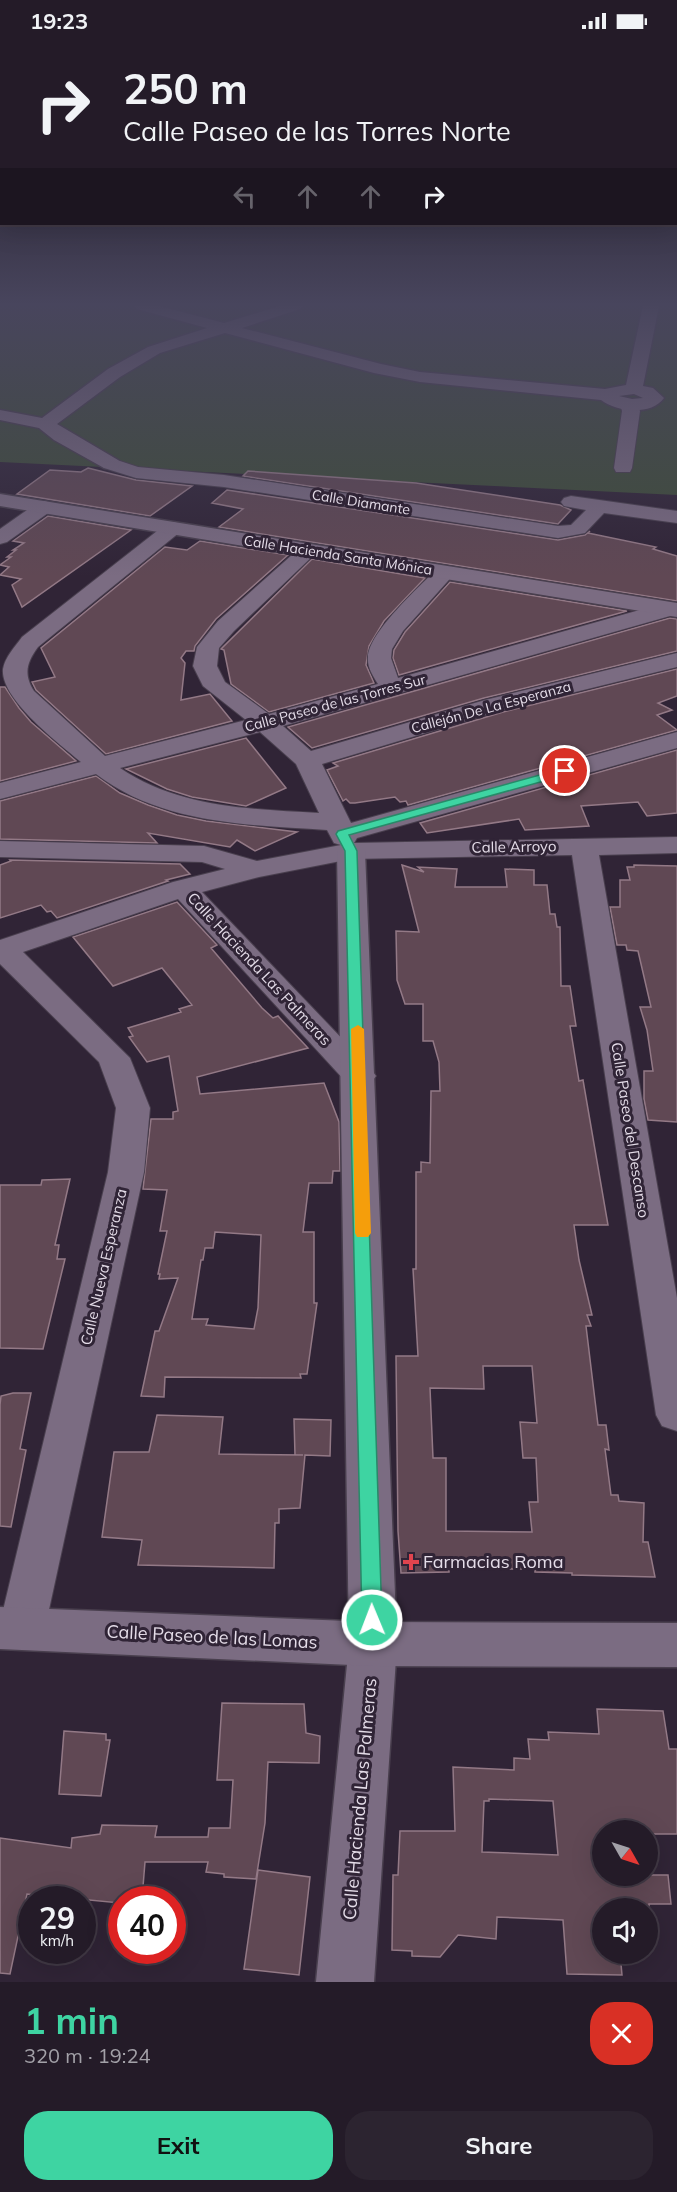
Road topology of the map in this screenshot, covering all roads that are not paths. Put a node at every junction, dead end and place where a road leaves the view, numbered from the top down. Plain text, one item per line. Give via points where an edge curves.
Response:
1 (82, 397) edge
2 (632, 397) joint
3 (677, 400) edge
4 (0, 415) edge
5 (45, 424) junction
6 (111, 464) joint
7 (622, 468) dead end
8 (0, 500) edge
9 (571, 502) dead end
10 (599, 506) junction
11 (44, 507) junction
12 (677, 517) edge
13 (173, 528) junction
14 (0, 538) edge
15 (309, 550) junction
16 (445, 572) junction
17 (673, 610) edge
18 (677, 660) edge
19 (392, 688) junction
20 (265, 723) junction
21 (677, 740) edge
22 (307, 760) junction
23 (98, 764) junction
24 (0, 791) edge
25 (343, 836) junction
26 (677, 845) edge
27 (584, 846) junction
28 (0, 849) edge
29 (256, 869) junction
30 (183, 888) junction
31 (1, 949) edge
32 (359, 1076) junction
33 (677, 1415) edge
34 (11, 1628) edge
35 (373, 1644) junction
36 (677, 1646) edge
37 (345, 1982) edge

1 - 5 street
2 - 3 street via 650,402 655,398
2 - 7 street
4 - 5 street
5 - 6 street
6 - 10 street, Calle Diamante via 136,472 224,481 558,532 582,529
8 - 11 street, Calle Hacienda Santa Mónica
9 - 10 street
10 - 12 street
11 - 13 street, Calle Hacienda Santa Mónica
11 - 14 street
13 - 15 street, Calle Hacienda Santa Mónica
13 - 23 street via 30,642 16,662 16,683 34,707
15 - 16 street, Calle Hacienda Santa Mónica
15 - 20 street via 208,646 205,666 215,686
16 - 17 street, Calle Hacienda Santa Mónica
16 - 19 street via 384,639 379,655 382,671
17 - 19 street, Calle Paseo de las Torres Sur
18 - 22 street, Callejón De La Esperanza via 494,705
19 - 20 street, Calle Paseo de las Torres Sur
20 - 22 street
20 - 23 street, Calle Paseo de las Torres Sur
21 - 25 street
22 - 25 street
23 - 24 street, Calle Paseo de las Torres Sur
23 - 25 street via 132,787 160,798
25 - 27 street, Calle Arroyo
25 - 29 street
25 - 32 street, Calle Hacienda Las Palmeras
26 - 27 street, Calle Arroyo
27 - 33 street, Calle Paseo del Descanso
28 - 29 street via 204,854
29 - 30 street
30 - 31 street
30 - 32 street, Calle Hacienda Las Palmeras
31 - 34 street, Calle Nueva Esperanza via 114,1059 132,1108 126,1172
32 - 35 street, Calle Hacienda Las Palmeras
34 - 35 street, Calle Paseo de las Lomas
35 - 36 street, Calle Paseo de las Lomas
35 - 37 street, Calle Hacienda Las Palmeras

